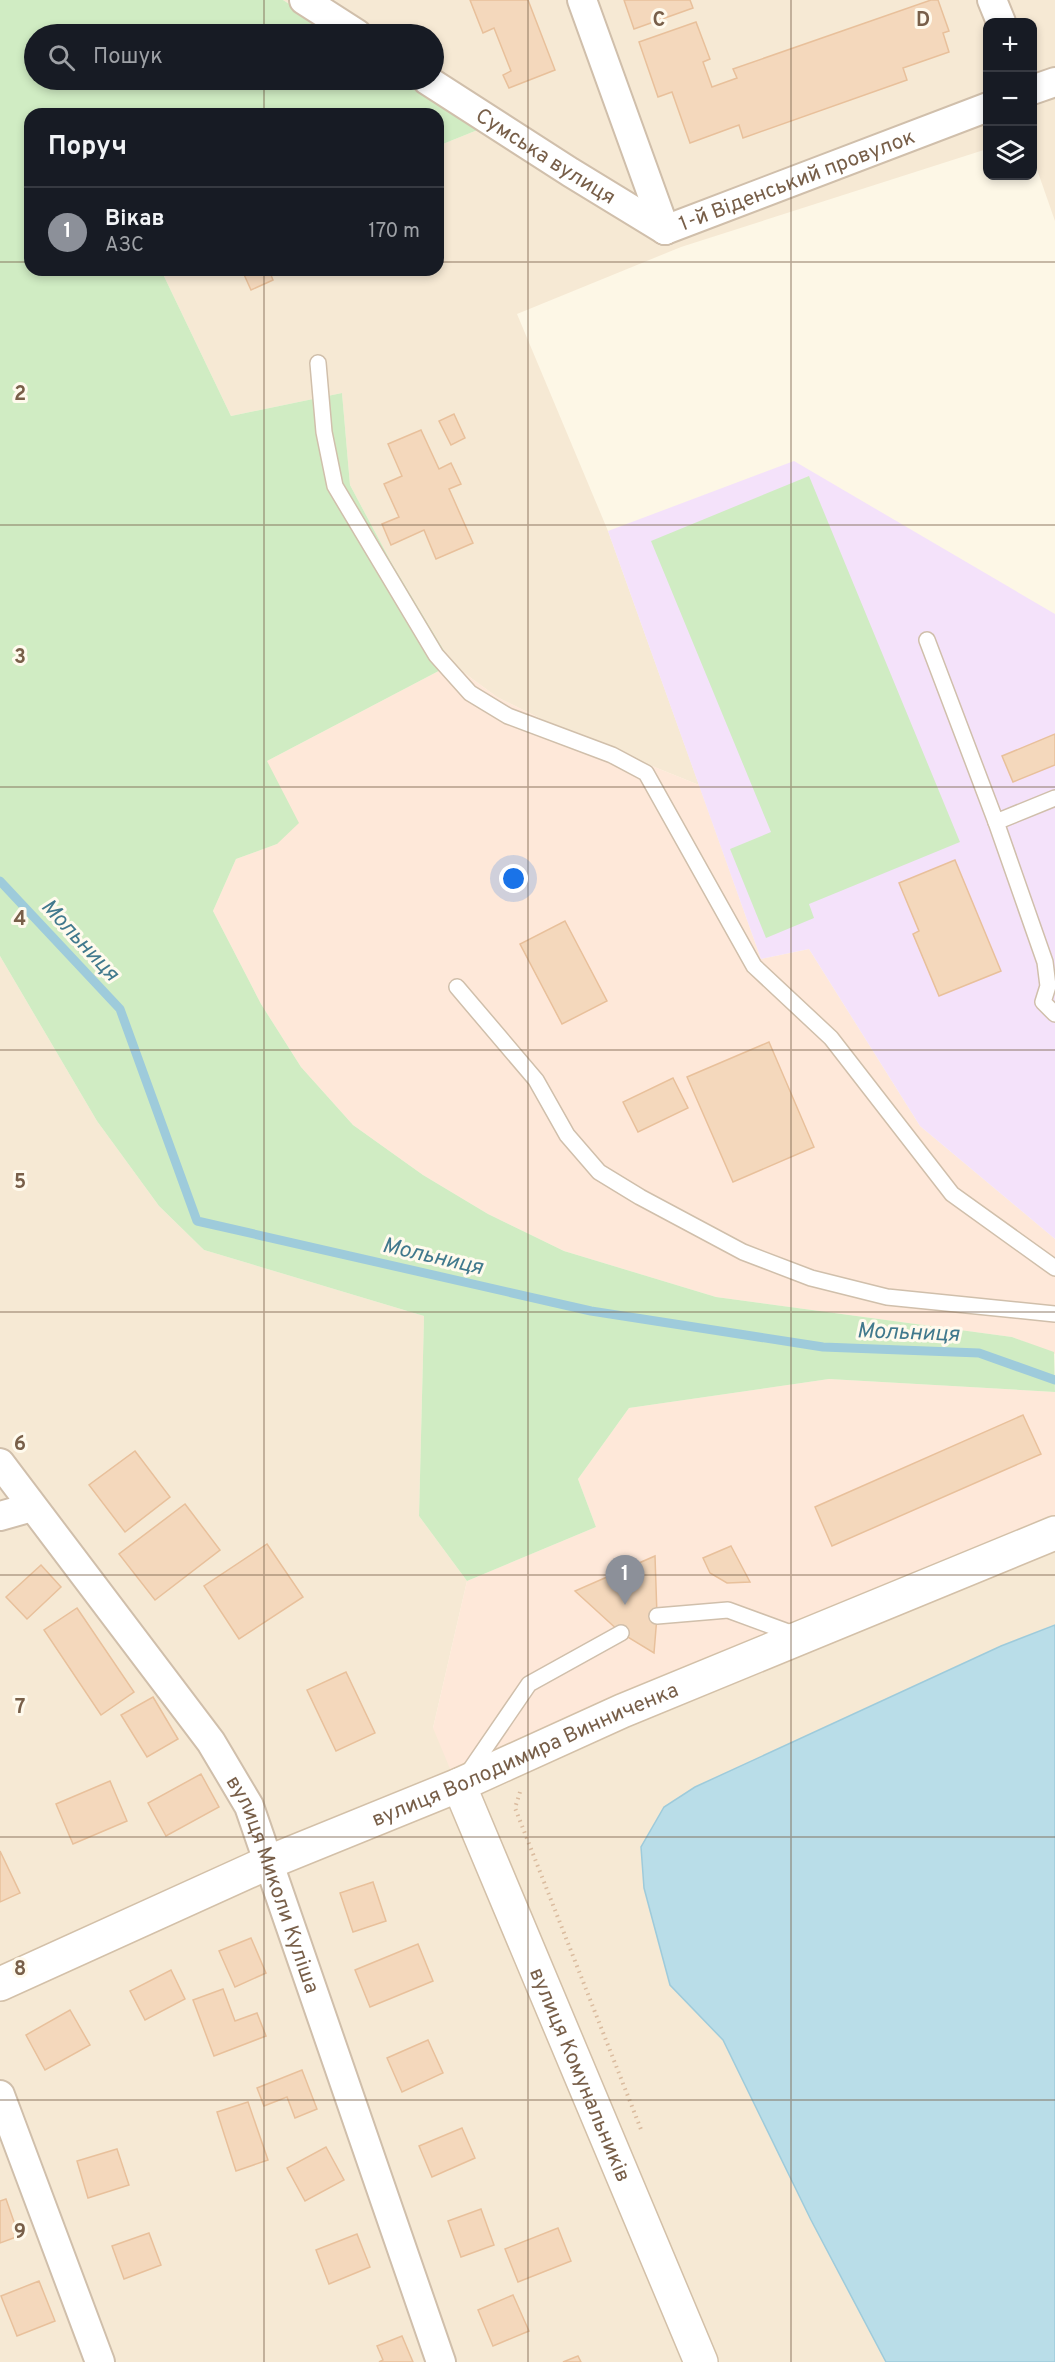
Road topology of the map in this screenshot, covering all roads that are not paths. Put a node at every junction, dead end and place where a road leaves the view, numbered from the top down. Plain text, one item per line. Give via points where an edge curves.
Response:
1 (304, 0) edge
2 (582, 0) edge
3 (992, 0) edge
4 (999, 18) edge
5 (341, 24) edge
6 (1055, 82) edge
7 (1037, 88) edge
8 (443, 90) edge
9 (983, 109) edge
10 (665, 230) junction
11 (318, 363) dead end
12 (927, 640) dead end
13 (1055, 798) edge
14 (996, 822) junction
15 (457, 987) dead end
16 (1055, 1014) edge
17 (1055, 1268) edge
18 (1055, 1314) edge
19 (0, 1463) edge
20 (32, 1507) junction
21 (0, 1516) edge
22 (1055, 1533) edge
23 (657, 1616) dead end
24 (621, 1633) dead end
25 (801, 1637) junction
26 (459, 1785) junction
27 (267, 1863) junction
28 (0, 1984) edge
29 (0, 2095) edge
30 (100, 2362) edge
31 (441, 2362) edge
32 (701, 2362) edge

1 - 5 street
2 - 10 street, 1-й Віденський провулок
3 - 4 street
6 - 7 street
8 - 10 street, Сумська вулиця
9 - 10 street, 1-й Віденський провулок
11 - 17 lane via 324,432 335,486 436,655 470,693 508,716 612,754 646,773 754,966 831,1038 952,1194
12 - 14 lane
13 - 14 lane
14 - 16 lane via 1045,962 1048,986 1043,1002
15 - 18 lane via 536,1080 567,1136 598,1172 640,1197 743,1252 811,1278 887,1297
19 - 20 street, вулиця Миколи Куліша
20 - 21 street
20 - 27 street, вулиця Миколи Куліша via 211,1742 249,1806
22 - 25 main road, вулиця Володимира Винниченка
23 - 25 lane via 728,1610
24 - 26 lane via 529,1684
25 - 26 main road, вулиця Володимира Винниченка via 622,1711
26 - 27 main road, вулиця Володимира Винниченка
26 - 32 main road, вулиця Комунальників
27 - 28 main road, вулиця Володимира Винниченка
27 - 31 street, вулиця Миколи Куліша
29 - 30 street

